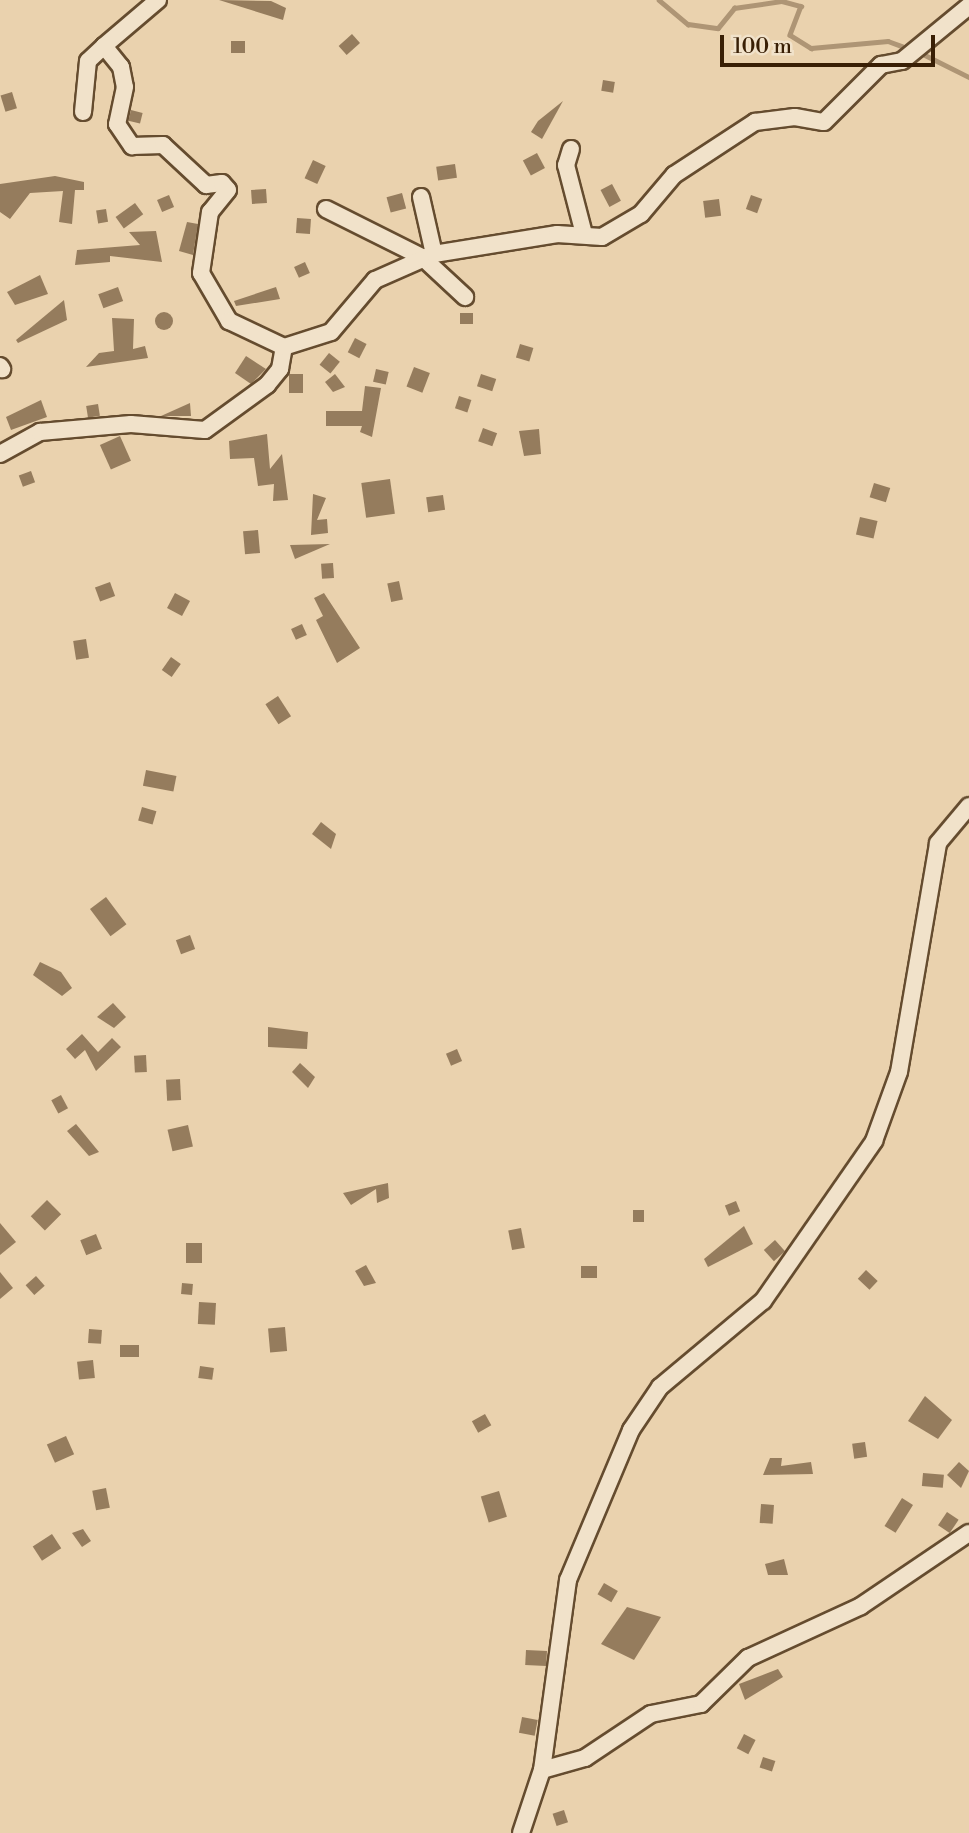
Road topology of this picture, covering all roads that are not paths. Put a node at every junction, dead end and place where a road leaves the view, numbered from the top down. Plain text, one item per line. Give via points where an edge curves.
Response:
1 (158, 0) edge
2 (969, 6) edge
3 (104, 46) junction
4 (83, 112) dead end
5 (571, 149) dead end
6 (421, 197) dead end
7 (326, 209) dead end
8 (584, 234) junction
9 (428, 255) junction
10 (465, 297) dead end
11 (284, 347) junction
12 (0, 454) edge
13 (969, 806) edge
14 (969, 1533) edge
15 (542, 1770) junction
16 (521, 1833) edge

1 - 3 street
2 - 8 street via 902,61 881,65 824,122 795,117 755,122 674,174 641,214 602,237
3 - 4 street via 88,61
3 - 11 street via 121,67 125,87 117,124 126,142 163,145 206,185 222,183 228,190 210,212 204,233 201,273 207,287 229,321
5 - 8 street via 566,165
6 - 9 street
7 - 9 street
8 - 9 street
9 - 10 street
9 - 11 street via 375,280 331,332
11 - 12 street via 281,369 267,385 198,432 181,424 131,424 40,432
13 - 15 street via 938,843 900,1072 874,1141 763,1301 668,1378 631,1430 568,1580
14 - 15 street via 860,1606 748,1658 727,1672 701,1704 651,1714 584,1758
15 - 16 street

